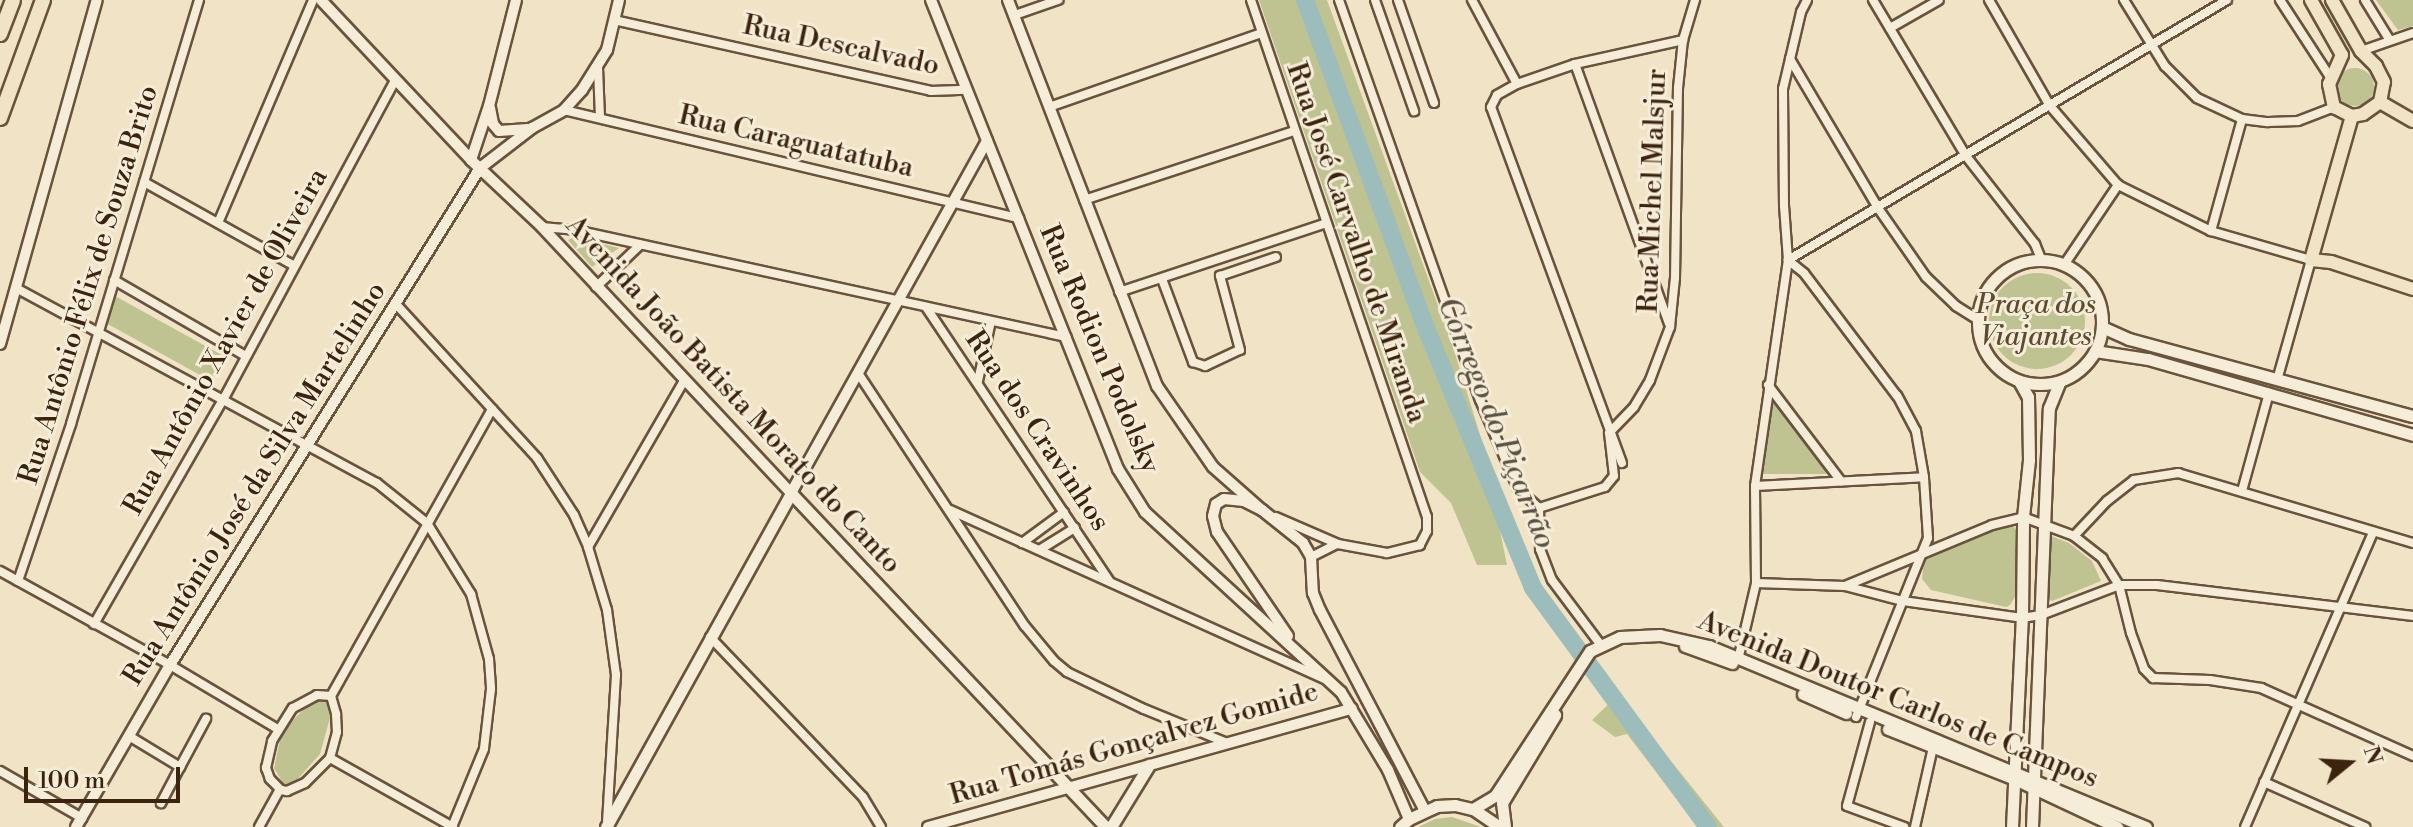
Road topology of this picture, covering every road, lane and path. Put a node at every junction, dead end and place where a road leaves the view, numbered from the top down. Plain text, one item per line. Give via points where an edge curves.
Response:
1 (13, 0) edge
2 (43, 0) edge
3 (97, 0) edge
4 (199, 0) edge
5 (313, 0) edge
6 (321, 0) edge
7 (516, 0) edge
8 (619, 0) edge
9 (931, 0) edge
10 (1008, 0) edge
11 (1058, 0) edge
12 (1251, 0) edge
13 (1339, 0) edge
14 (1375, 0) edge
15 (1398, 0) edge
16 (1472, 0) edge
17 (1695, 0) edge
18 (1807, 0) edge
19 (1873, 0) edge
20 (1939, 0) edge
21 (1989, 0) edge
22 (2124, 0) edge
23 (2227, 0) edge
24 (2280, 0) edge
25 (2311, 0) edge
26 (2332, 0) edge
27 (2369, 1) edge
28 (1015, 15) junction
29 (614, 20) junction
30 (1890, 28) junction
31 (1262, 33) junction
32 (2413, 33) edge
33 (0, 34) edge
34 (2389, 39) junction
35 (1683, 40) junction
36 (2151, 46) junction
37 (2361, 51) junction
38 (1789, 58) junction
39 (1575, 64) junction
40 (598, 68) junction
41 (2332, 80) junction
42 (395, 81) junction
43 (1517, 84) junction
44 (966, 90) junction
45 (2380, 102) junction
46 (1434, 103) dead end
47 (489, 106) junction
48 (2050, 106) junction
49 (1049, 107) junction
50 (2334, 107) junction
51 (564, 110) junction
52 (1414, 111) dead end
53 (2352, 116) junction
54 (0, 118) edge
55 (600, 118) junction
56 (2242, 119) junction
57 (2413, 121) edge
58 (532, 128) junction
59 (499, 131) junction
60 (1294, 131) junction
61 (479, 135) junction
62 (987, 141) junction
63 (499, 153) junction
64 (1966, 156) junction
65 (471, 160) junction
66 (480, 168) junction
67 (144, 182) junction
68 (2118, 185) junction
69 (1084, 200) junction
70 (956, 202) junction
71 (1878, 208) junction
72 (1019, 218) junction
73 (218, 223) junction
74 (1326, 223) junction
75 (542, 227) junction
76 (2211, 231) junction
77 (640, 245) junction
78 (1276, 257) dead end
79 (2041, 259) junction
80 (1788, 260) junction
81 (2311, 260) junction
82 (293, 265) junction
83 (2064, 265) junction
84 (1162, 279) junction
85 (114, 280) junction
86 (596, 287) junction
87 (16, 288) junction
88 (2413, 289) edge
89 (1119, 292) junction
90 (899, 301) junction
91 (395, 303) junction
92 (926, 307) junction
93 (1977, 319) junction
94 (991, 321) junction
95 (1670, 327) junction
96 (2102, 327) junction
97 (98, 334) junction
98 (1066, 337) junction
99 (0, 344) edge
100 (2095, 351) junction
101 (244, 355) junction
102 (858, 373) junction
103 (2278, 377) junction
104 (684, 381) junction
105 (978, 381) junction
106 (2019, 381) junction
107 (2059, 383) junction
108 (1768, 385) junction
109 (2269, 393) junction
110 (224, 398) junction
111 (492, 409) junction
112 (2413, 416) edge
113 (1609, 433) junction
114 (2413, 435) edge
115 (307, 444) junction
116 (1622, 463) dead end
117 (1924, 477) junction
118 (1841, 481) junction
119 (1755, 486) junction
120 (2242, 491) junction
121 (791, 493) junction
122 (1539, 508) junction
123 (947, 509) junction
124 (1262, 510) junction
125 (1064, 512) junction
126 (2023, 517) junction
127 (427, 523) junction
128 (2044, 526) junction
129 (1075, 528) junction
130 (2373, 532) junction
131 (2074, 536) junction
132 (1022, 543) junction
133 (2413, 543) edge
134 (1338, 544) junction
135 (588, 547) junction
136 (1041, 549) junction
137 (1923, 554) junction
138 (1311, 557) junction
139 (0, 571) edge
140 (18, 581) junction
141 (1110, 581) junction
142 (1756, 583) junction
143 (2119, 585) junction
144 (1845, 586) junction
145 (1903, 601) junction
146 (2341, 605) junction
147 (2041, 615) junction
148 (2413, 616) edge
149 (2022, 618) junction
150 (94, 624) junction
151 (710, 637) junction
152 (1296, 648) junction
153 (1595, 650) junction
154 (1737, 661) junction
155 (170, 665) junction
156 (1580, 667) junction
157 (1332, 682) junction
158 (331, 696) junction
159 (2300, 704) junction
160 (1352, 709) junction
161 (1857, 713) junction
162 (206, 719) dead end
163 (1870, 722) junction
164 (278, 729) junction
165 (129, 736) junction
166 (1225, 742) junction
167 (1933, 747) junction
168 (2413, 756) edge
169 (330, 758) junction
170 (1149, 765) junction
171 (180, 767) junction
172 (0, 771) edge
173 (2015, 774) junction
174 (2264, 782) junction
175 (2033, 783) junction
176 (1070, 787) junction
177 (280, 789) junction
178 (161, 803) dead end
179 (1473, 809) junction
180 (1425, 811) junction
181 (966, 815) junction
182 (79, 822) edge
183 (1405, 823) edge
184 (606, 826) edge
185 (259, 827) edge
186 (452, 827) edge
187 (881, 827) edge
188 (928, 827) edge
189 (957, 827) edge
190 (1108, 827) edge
191 (1503, 827) edge
192 (1904, 827) edge
193 (1915, 827) edge
194 (2012, 827) edge
195 (2032, 827) edge
196 (2117, 827) edge
197 (2146, 827) edge
198 (2245, 827) edge
199 (2365, 827) edge

1 - 33 highway
2 - 54 highway
3 - 87 street
4 - 67 street, Rua Antônio Félix de Souza Brito
5 - 73 street
6 - 42 street, Avenida João Batista Morato do Canto
7 - 47 street
8 - 29 street
9 - 44 street, Rua Rodion Podolsky
10 - 28 street
11 - 28 street
12 - 31 street, Rua José Carvalho de Miranda
13 - 122 street via 1480,400 1518,489
14 - 52 street
15 - 46 street
16 - 43 street
17 - 35 street, Rua Michel Malsjur
18 - 38 street
19 - 30 street
20 - 30 street
21 - 48 street
22 - 36 street
23 - 36 street
24 - 41 street
25 - 41 main road via 2342,55
26 - 37 main road
27 - 34 street
28 - 49 street
29 - 40 street
29 - 44 street, Rua Descalvado via 931,91
30 - 64 street
31 - 49 street
31 - 60 street, Rua José Carvalho de Miranda
32 - 34 street
34 - 37 street
35 - 39 street
35 - 95 street, Rua Michel Malsjur
36 - 48 street
36 - 56 street via 2197,98
37 - 45 main road via 2382,74
38 - 71 street
38 - 80 street via 1783,89
39 - 43 street
39 - 95 street
40 - 51 street
40 - 55 street
41 - 50 main road
42 - 65 street, Avenida João Batista Morato do Canto
42 - 82 street, Rua Antônio Xavier de Oliveira
43 - 113 street via 1497,95 1492,113
44 - 62 street, Rua Rodion Podolsky
45 - 53 main road via 2371,111
45 - 57 main road
47 - 59 street
47 - 61 street
48 - 64 street
48 - 68 street
49 - 69 street
50 - 53 main road
50 - 56 street via 2298,121
51 - 55 street, Rua Caraguatatuba
51 - 58 street, Rua Antônio José da Silva Martelinho
53 - 81 main road
55 - 70 street, Rua Caraguatatuba
56 - 76 street
58 - 59 street
58 - 63 street, Rua Antônio José da Silva Martelinho
59 - 61 street
59 - 63 street
60 - 69 street
60 - 74 street, Rua José Carvalho de Miranda
61 - 65 street
62 - 70 street
62 - 72 street, Rua Rodion Podolsky
63 - 66 street, Rua Antônio José da Silva Martelinho
64 - 71 street
64 - 79 street
65 - 66 street, Avenida João Batista Morato do Canto
66 - 75 street, Avenida João Batista Morato do Canto
66 - 91 street, Rua Antônio José da Silva Martelinho
67 - 73 street
67 - 85 street, Rua Antônio Félix de Souza Brito
68 - 76 street
68 - 83 street
69 - 89 street
70 - 72 street, Rua Caraguatatuba
70 - 90 street
71 - 80 street
71 - 93 street via 1926,277
72 - 98 street, Rua Rodion Podolsky
73 - 82 street
74 - 84 street
74 - 134 street, Rua José Carvalho de Miranda via 1427,531 1420,545 1387,553
75 - 77 street
75 - 86 street, Avenida João Batista Morato do Canto
76 - 81 street
77 - 86 street
77 - 90 street
78 - 84 street via 1220,276 1240,350 1205,366 1193,362
79 - 83 main road
79 - 93 main road via 2002,272 1985,292
80 - 108 street
80 - 117 street via 1804,273 1897,396 1916,431
81 - 88 main road
81 - 103 street
82 - 101 street, Rua Antônio Xavier de Oliveira
83 - 96 main road via 2077,272 2096,296
84 - 89 street
85 - 97 street, Rua Antônio Félix de Souza Brito
85 - 101 street
86 - 104 street, Avenida João Batista Morato do Canto
87 - 97 street
87 - 99 street
89 - 124 street via 1157,386 1178,421 1213,467
90 - 92 street
90 - 102 street
91 - 111 street
91 - 115 street, Rua Antônio José da Silva Martelinho
92 - 94 street
92 - 105 street, Rua dos Cravinhos
93 - 106 main road via 1987,357
94 - 98 street
94 - 105 street
95 - 113 street, Rua Michel Malsjur via 1642,394
96 - 100 main road
96 - 103 main road via 2143,343
97 - 110 street
97 - 140 street, Rua Antônio Félix de Souza Brito
98 - 152 street, Rua Rodion Podolsky via 1118,469 1145,512
100 - 107 main road via 2079,371
100 - 109 main road via 2148,359
101 - 110 street, Rua Antônio Xavier de Oliveira
102 - 121 street
102 - 123 street
103 - 112 main road
104 - 121 street, Avenida João Batista Morato do Canto
104 - 135 street
105 - 125 street, Rua dos Cravinhos
106 - 107 main road
106 - 126 main road via 2028,397
107 - 128 main road via 2049,408
108 - 118 street
108 - 119 street
109 - 114 main road
109 - 120 street
110 - 115 street
110 - 150 street, Rua Antônio Xavier de Oliveira
111 - 127 street
111 - 135 street via 557,485
113 - 116 street
113 - 122 street via 1614,476 1605,487
115 - 127 street via 377,483
115 - 155 street, Rua Antônio José da Silva Martelinho
117 - 118 street
117 - 137 street via 1928,538
118 - 119 street
119 - 142 street
120 - 130 street
120 - 131 street via 2178,473 2152,474 2119,490
121 - 151 main road
121 - 176 main road, Avenida João Batista Morato do Canto
122 - 153 street via 1540,549 1552,580
123 - 132 street
123 - 166 street via 1025,626 1067,672
124 - 134 street, Rua José Carvalho de Miranda
124 - 138 street via 1295,534
124 - 152 street via 1232,497 1216,504 1213,516 1217,532
125 - 129 street, Rua dos Cravinhos
125 - 132 street
126 - 128 street
126 - 137 street
126 - 149 main road
127 - 158 street
127 - 186 street via 471,594 489,659 484,749
128 - 131 street
128 - 147 main road
129 - 136 street
129 - 141 street, Rua dos Cravinhos
130 - 133 street
130 - 146 street
131 - 143 street via 2102,558
132 - 136 street
134 - 138 street
135 - 184 street via 607,610 616,675
136 - 141 street
137 - 144 street
137 - 145 street
138 - 180 street via 1313,593 1320,610
139 - 140 street
140 - 150 street
141 - 157 street
142 - 144 street
142 - 154 street
143 - 146 street
143 - 147 street
143 - 159 street via 2144,669 2153,678 2234,682
144 - 145 street
145 - 149 street
145 - 161 street
146 - 148 street
146 - 159 street
147 - 149 street
147 - 175 main road
149 - 173 main road
150 - 155 street
151 - 184 main road
151 - 187 street via 863,797
152 - 157 street, Rua Rodion Podolsky
153 - 154 main road, Avenida Doutor Carlos de Campos via 1636,634 1660,635 1682,637
153 - 156 main road
154 - 161 main road, Avenida Doutor Carlos de Campos
155 - 164 street
155 - 165 street, Rua Antônio José da Silva Martelinho
156 - 179 main road via 1495,796
156 - 191 main road via 1502,803
157 - 160 street, Rua Rodion Podolsky
158 - 164 street via 305,698
158 - 169 street via 337,732
159 - 168 street
159 - 174 street
160 - 166 street, Rua Tomás Gonçalvez Gomide
160 - 183 street, Rua Rodion Podolsky via 1388,770
161 - 163 main road, Avenida Doutor Carlos de Campos
161 - 173 main road, Avenida Doutor Carlos de Campos
162 - 171 street
163 - 167 main road, Avenida Doutor Carlos de Campos
163 - 192 street via 1847,806
164 - 177 street via 266,768
165 - 171 street
165 - 182 street, Rua Antônio José da Silva Martelinho
166 - 170 street, Rua Tomás Gonçalvez Gomide
167 - 173 main road, Avenida Doutor Carlos de Campos
167 - 193 street
169 - 177 street via 305,783
169 - 186 street
170 - 176 street, Rua Tomás Gonçalvez Gomide
170 - 190 main road
171 - 178 street
172 - 182 street
173 - 175 main road, Avenida Doutor Carlos de Campos
173 - 194 main road
174 - 198 street
174 - 199 street
175 - 195 main road
175 - 196 main road, Avenida Doutor Carlos de Campos
175 - 197 main road, Avenida Doutor Carlos de Campos
176 - 181 street, Rua Tomás Gonçalvez Gomide
176 - 190 main road, Avenida João Batista Morato do Canto
177 - 185 street
179 - 180 main road via 1446,806
179 - 191 main road
180 - 183 main road
181 - 188 street, Rua Tomás Gonçalvez Gomide
181 - 189 street

